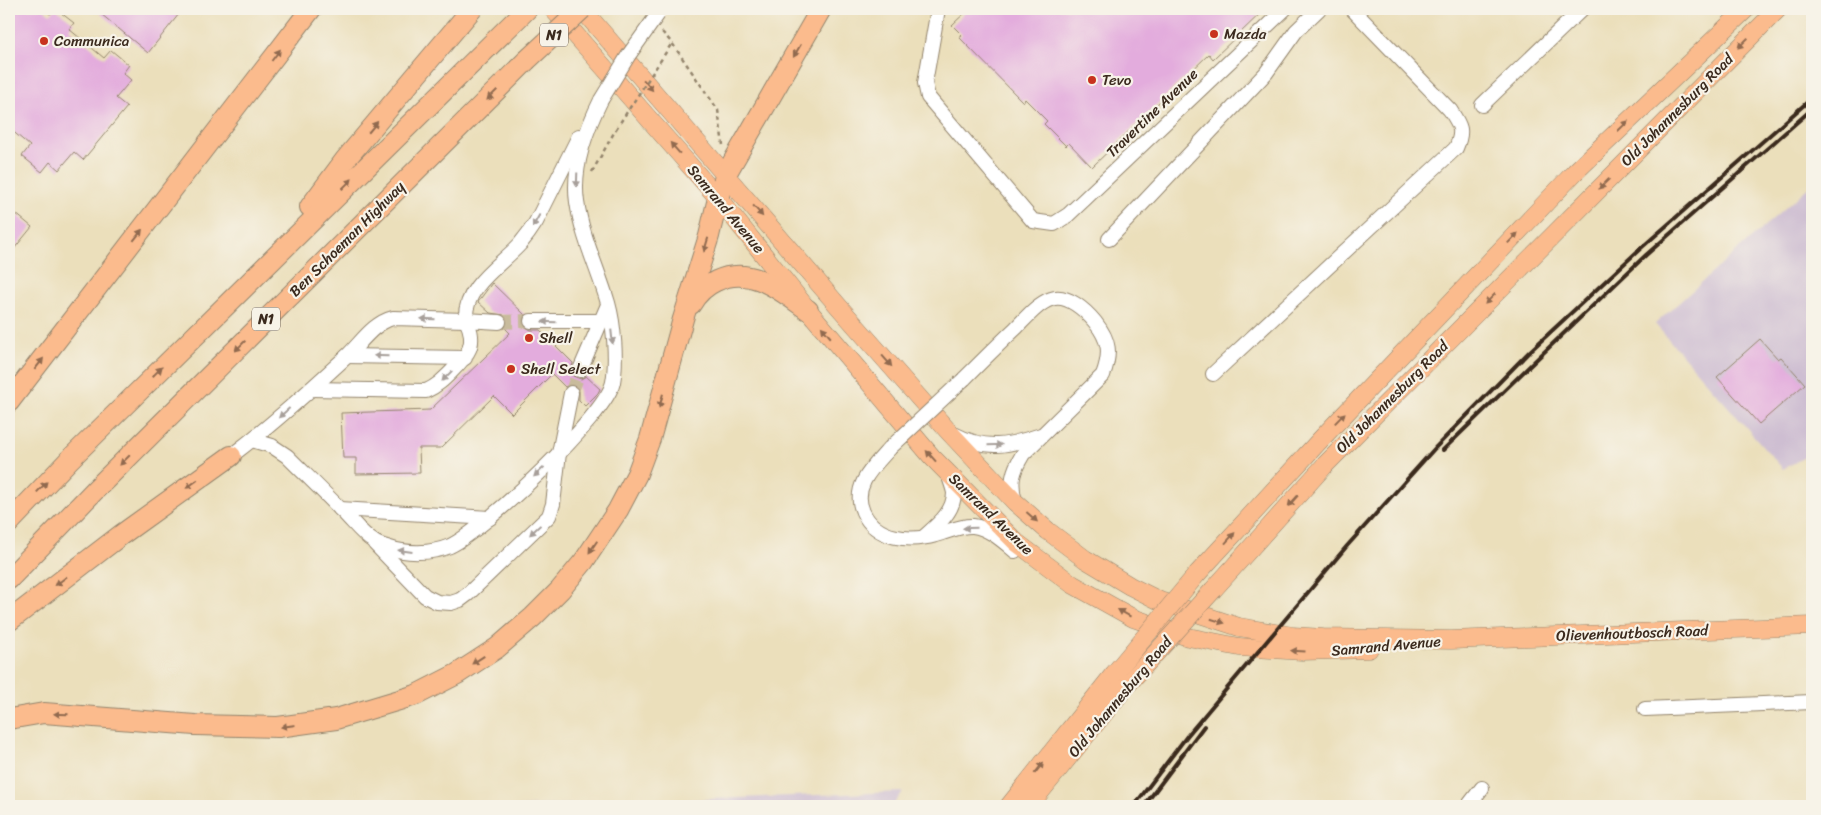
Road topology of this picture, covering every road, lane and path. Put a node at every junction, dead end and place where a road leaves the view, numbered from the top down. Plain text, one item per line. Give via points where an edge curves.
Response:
1 (312, 9) edge
2 (472, 9) edge
3 (527, 9) edge
4 (553, 9) edge
5 (582, 9) edge
6 (821, 9) edge
7 (938, 9) edge
8 (1285, 9) edge
9 (1319, 9) edge
10 (1352, 9) edge
11 (1582, 9) edge
12 (1746, 9) edge
13 (1778, 9) edge
14 (659, 17) edge
15 (672, 44) junction
16 (601, 101) junction
17 (1482, 105) dead end
18 (616, 129) dead end
19 (723, 147) dead end
20 (726, 174) junction
21 (718, 198) junction
22 (1109, 239) dead end
23 (268, 262) junction
24 (608, 304) junction
25 (808, 310) junction
26 (683, 319) junction
27 (466, 320) junction
28 (531, 321) tunnel mouth
29 (602, 321) junction
30 (499, 322) tunnel mouth
31 (347, 356) junction
32 (465, 358) junction
33 (580, 370) tunnel mouth
34 (1213, 374) dead end
35 (311, 388) junction
36 (572, 393) tunnel mouth
37 (9, 402) edge
38 (949, 432) junction
39 (1046, 433) junction
40 (252, 440) junction
41 (559, 453) junction
42 (232, 456) joint
43 (948, 473) junction
44 (1016, 502) junction
45 (340, 509) junction
46 (490, 518) junction
47 (9, 522) edge
48 (925, 536) junction
49 (373, 542) junction
50 (9, 579) edge
51 (1072, 584) junction
52 (9, 622) edge
53 (1812, 626) edge
54 (1451, 640) junction
55 (1812, 702) edge
56 (1645, 709) dead end
57 (9, 719) edge
58 (1482, 788) dead end
59 (1009, 806) edge
60 (1029, 806) edge
61 (1468, 806) edge

37 -> 1 highway
23 -> 2 highway via 346,160
23 -> 3 highway, N1
21 -> 4 main road, Samrand Avenue
5 -> 20 main road, Samrand Avenue
5 -> 50 highway, Ben Schoeman Highway / N1, bridge via 526,61
6 -> 20 highway
7 - 8 street, Travertine Avenue via 925,83 928,97 1033,221 1054,224 1068,215
9 - 22 street via 1296,31 1266,73
10 - 34 street via 1450,110 1461,126 1460,138 1456,148
11 - 17 street
59 -> 12 main road, Old Johannesburg Road, bridge via 1197,574 1320,439 1576,172
13 -> 60 main road, Old Johannesburg Road, bridge via 1326,465 1126,686
14 - 15 path
14 - 16 street, bridge via 628,56
15 - 18 path, bridge
15 - 19 path via 718,110
16 -> 24 street via 580,154 577,199 580,220
16 -> 27 street via 579,135 528,235 474,291 466,310
20 - 21 highway
20 -> 38 main road, Samrand Avenue
21 - 25 main road, Samrand Avenue
21 -> 26 highway
47 -> 23 highway, N1
24 - 29 street
24 -> 41 street via 614,357 613,384 592,416
25 - 26 highway via 775,286 759,279 726,276 709,284 695,297
43 -> 25 main road, Samrand Avenue
26 -> 57 highway via 650,440 618,510 560,590 497,648 457,674 416,695 386,705 336,719 278,727 195,725 44,713
27 - 30 street
27 -> 31 street via 385,320
27 - 32 street via 472,340
29 -> 28 street
29 - 33 street
32 -> 31 street
31 - 35 street
32 -> 35 street via 440,384 426,391
35 -> 40 street
36 - 41 street
38 -> 39 street via 971,442 992,446 1012,444
38 - 44 main road, Samrand Avenue
39 - 44 street via 1014,467 1012,488
39 - 48 street, bridge via 1103,375 1107,363 1107,342 1099,328 1088,313 1070,300 1052,298 1035,308 864,477 859,492 860,505 874,528 904,539
40 - 42 street
40 - 45 street via 272,446 287,456
41 -> 46 street
41 -> 49 street via 549,516 460,600 438,602 425,596
42 -> 52 highway
43 - 48 street via 954,493 951,508
43 - 51 main road, Samrand Avenue via 1016,542
44 -> 54 main road, Samrand Avenue via 1048,531 1100,568 1153,598 1198,614 1239,627 1293,636
45 - 46 street
45 - 49 street
46 -> 49 street via 461,540 432,550 401,551
51 -> 48 street via 1024,558 986,530 974,526
54 -> 51 main road, Samrand Avenue via 1350,651 1239,647 1188,637 1143,622
53 - 54 main road, Olievenhoutbosch Road
55 - 56 street
58 - 61 street

